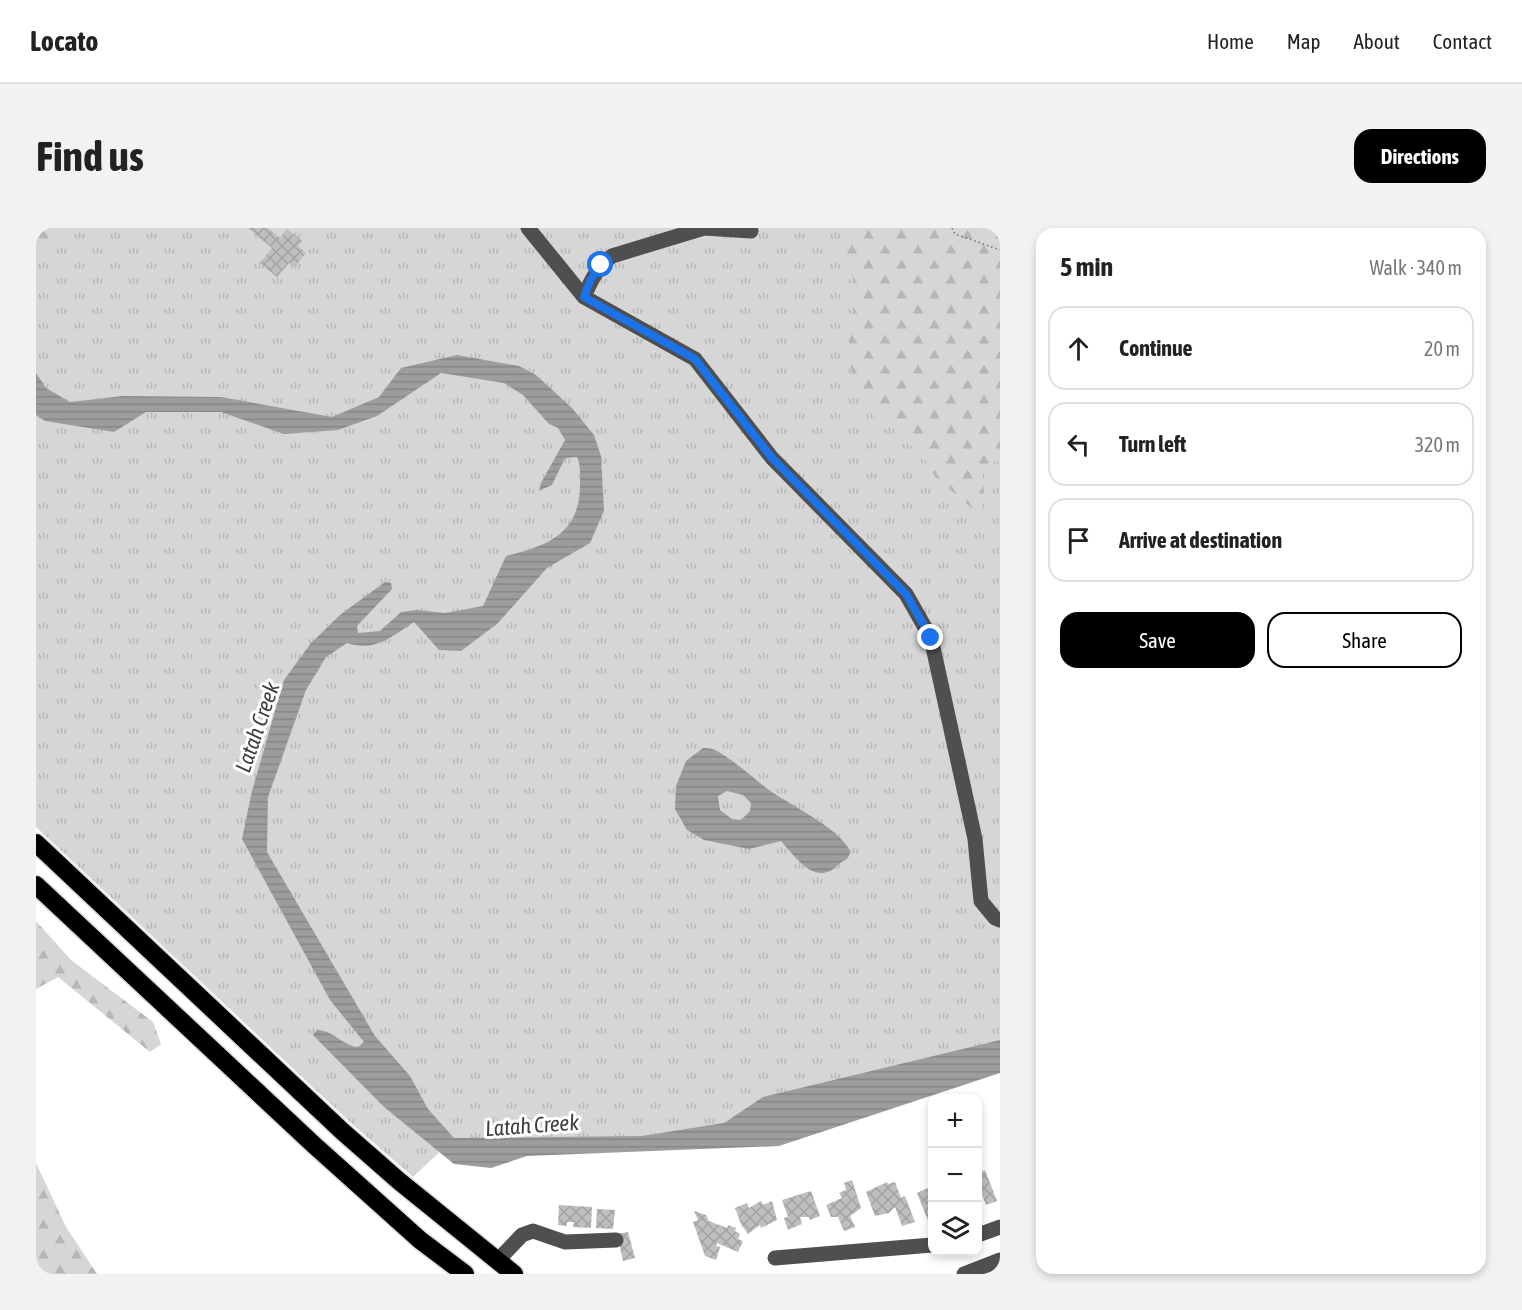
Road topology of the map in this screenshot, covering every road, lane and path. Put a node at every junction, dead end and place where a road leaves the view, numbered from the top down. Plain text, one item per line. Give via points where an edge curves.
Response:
1 (528, 228) edge
2 (952, 228) edge
3 (751, 231) dead end
4 (1000, 250) edge
5 (584, 297) junction
6 (36, 843) edge
7 (36, 885) edge
8 (1000, 920) edge
9 (1000, 1227) edge
10 (982, 1234) edge
11 (615, 1240) dead end
12 (928, 1245) edge
13 (774, 1258) dead end
14 (1000, 1260) edge
15 (497, 1261) junction
16 (465, 1274) edge
17 (514, 1274) edge
18 (964, 1274) edge

1 - 5 street
2 - 4 path via 955,234
3 - 5 street via 704,228 612,256 591,279
5 - 8 street via 695,359 772,458 906,594 931,638 975,839 981,901
6 - 15 highway via 342,1131
7 - 16 highway via 314,1146 420,1240
9 - 10 street
11 - 15 street via 565,1242 533,1231 522,1235
12 - 13 street
14 - 18 street
15 - 17 highway

